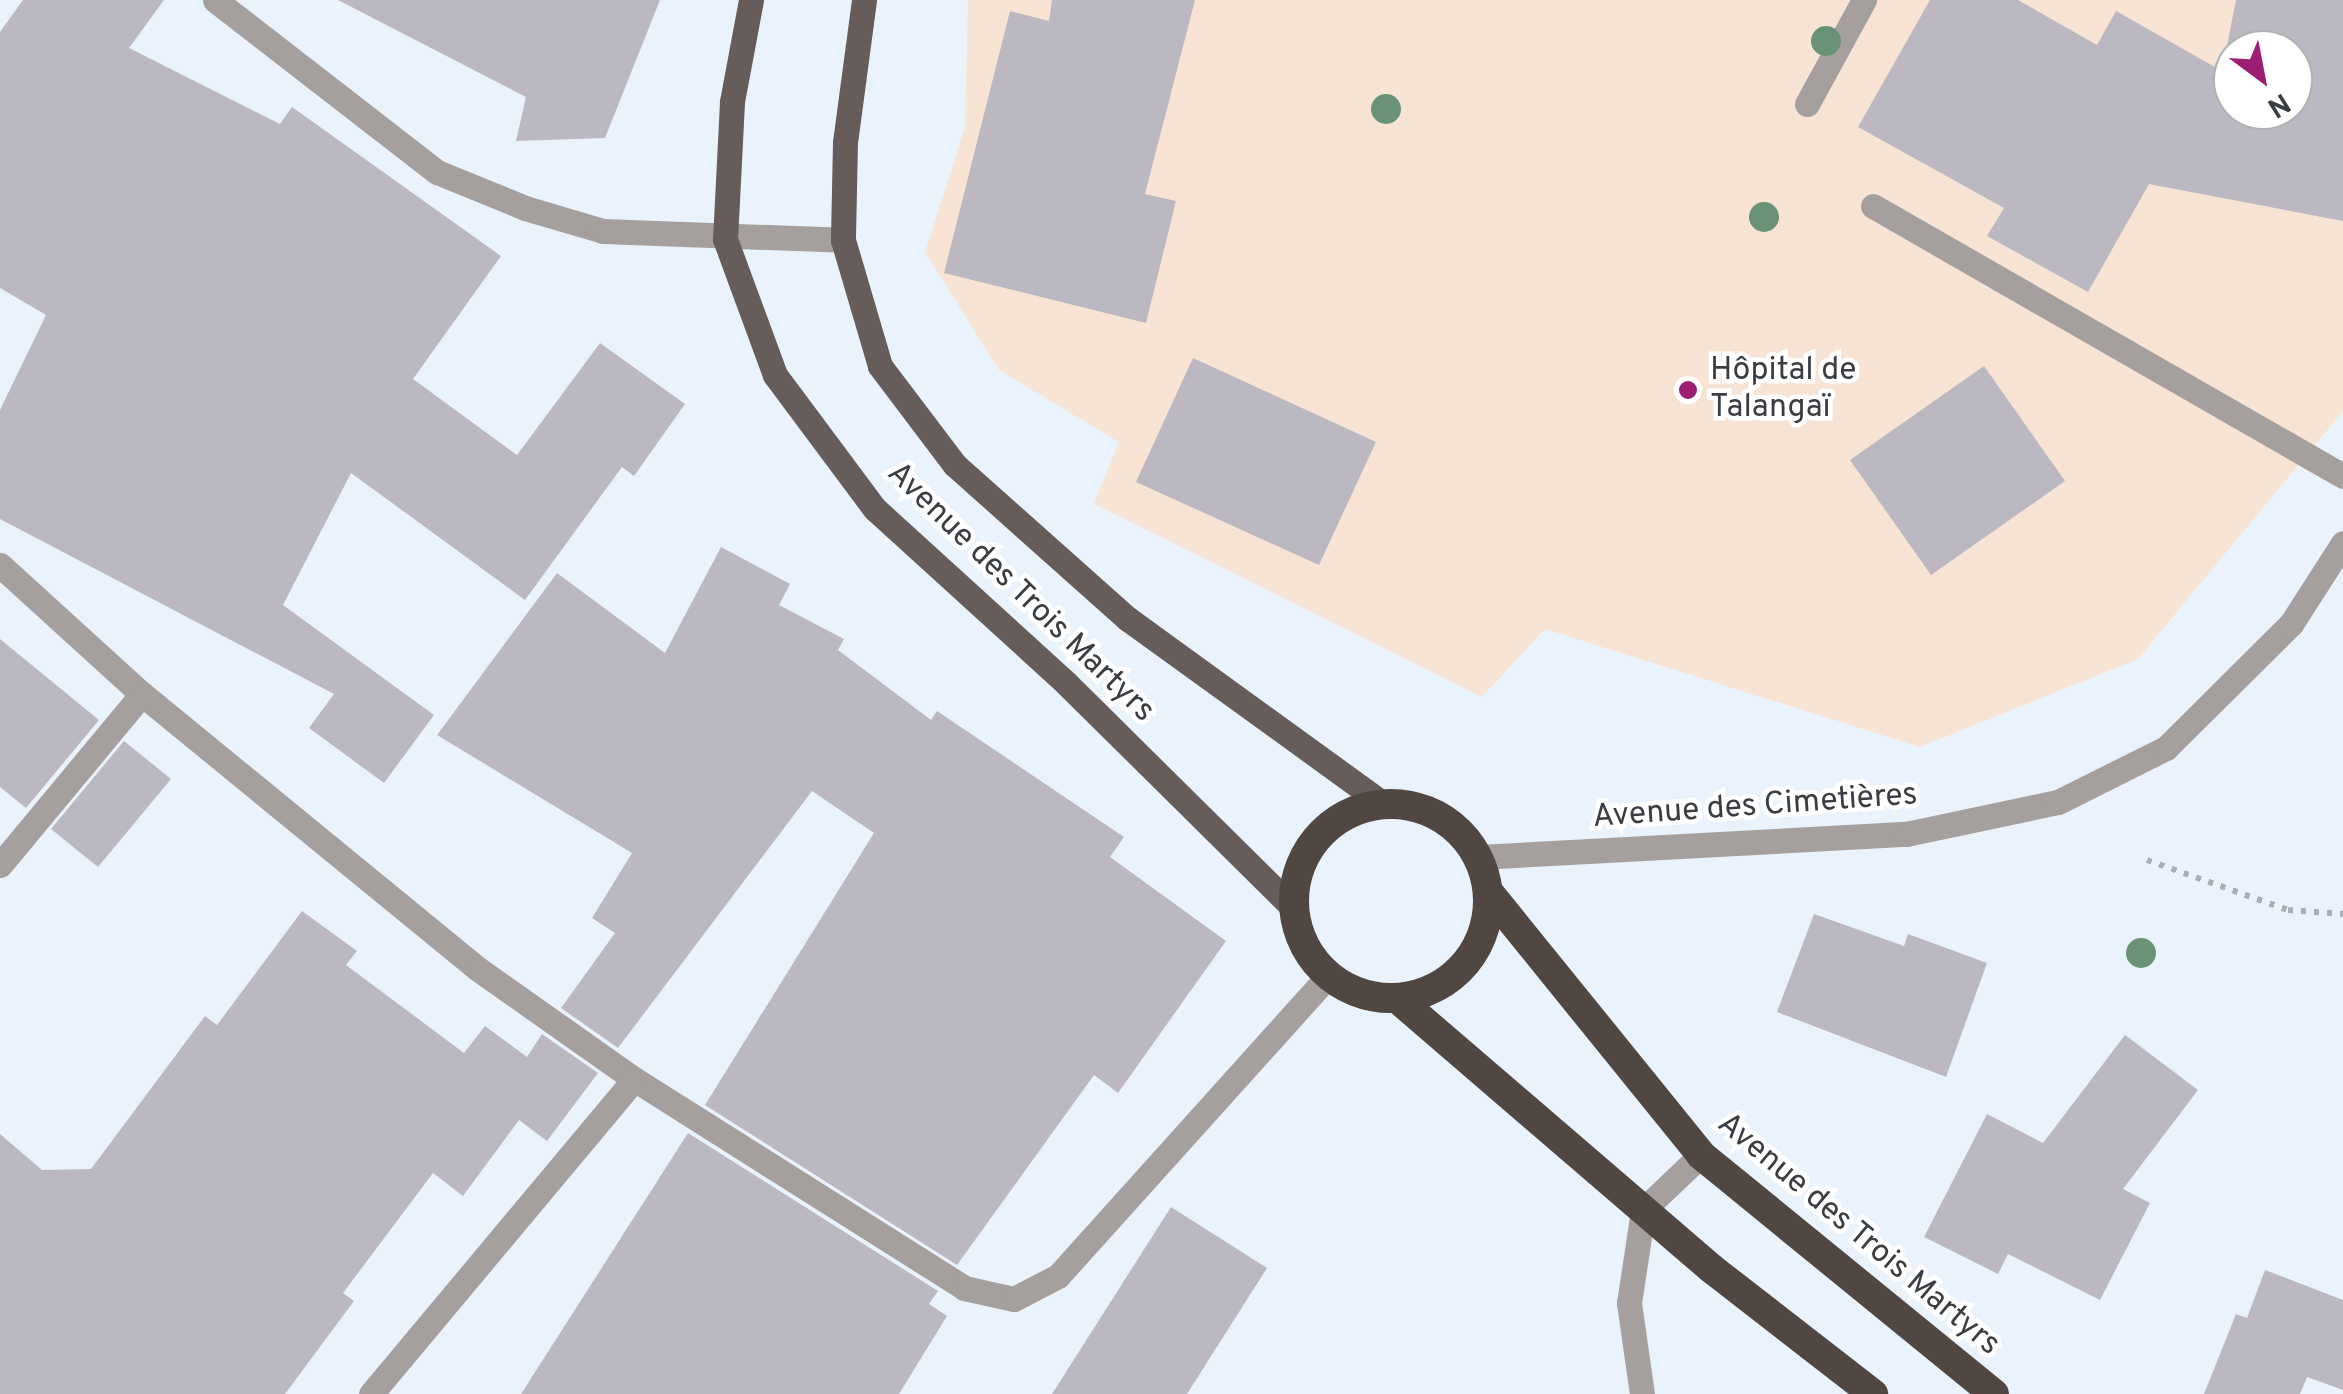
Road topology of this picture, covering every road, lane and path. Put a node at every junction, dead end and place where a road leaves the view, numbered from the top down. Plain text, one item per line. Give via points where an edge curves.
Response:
1 (215, 0) edge
2 (751, 0) edge
3 (864, 0) edge
4 (1864, 0) edge
5 (1807, 104) dead end
6 (1873, 206) dead end
7 (725, 239) junction
8 (844, 240) junction
9 (2343, 476) edge
10 (2343, 542) edge
11 (0, 565) edge
12 (142, 694) junction
13 (1384, 804) junction
14 (1480, 857) junction
15 (2147, 860) dead end
16 (0, 865) edge
17 (1490, 894) junction
18 (1294, 909) junction
19 (2343, 914) edge
20 (1327, 977) junction
21 (1398, 999) junction
22 (634, 1079) junction
23 (1701, 1155) junction
24 (1643, 1210) junction
25 (371, 1394) edge
26 (1642, 1394) edge
27 (1873, 1394) edge
28 (1994, 1394) edge

1 - 7 street via 437,172 603,231
2 - 7 main road, Avenue des Trois Martyrs via 732,102
3 - 8 main road, Avenue des Trois Martyrs via 845,142
4 - 5 street
6 - 9 street
7 - 8 street
7 - 18 main road, Avenue des Trois Martyrs via 774,374 875,509 1066,683
8 - 13 main road, Avenue des Trois Martyrs via 880,366 955,465 1128,619
10 - 14 street, Avenue des Cimetières via 2291,624 2166,748 2058,802 1906,834
11 - 12 street
12 - 16 street
12 - 22 street via 478,969
13 - 14 highway via 1422,807 1456,826
13 - 18 highway via 1347,813 1318,838 1297,871
14 - 17 highway
15 - 19 path via 2288,910
17 - 21 highway via 1485,932 1466,966 1435,989
17 - 23 highway, Avenue des Trois Martyrs
18 - 20 highway via 1304,946
20 - 21 highway via 1360,995
20 - 22 street via 1058,1276 1014,1299 964,1288
21 - 24 highway
22 - 25 street
23 - 24 street
23 - 28 highway, Avenue des Trois Martyrs
24 - 26 street via 1629,1304
24 - 27 highway

